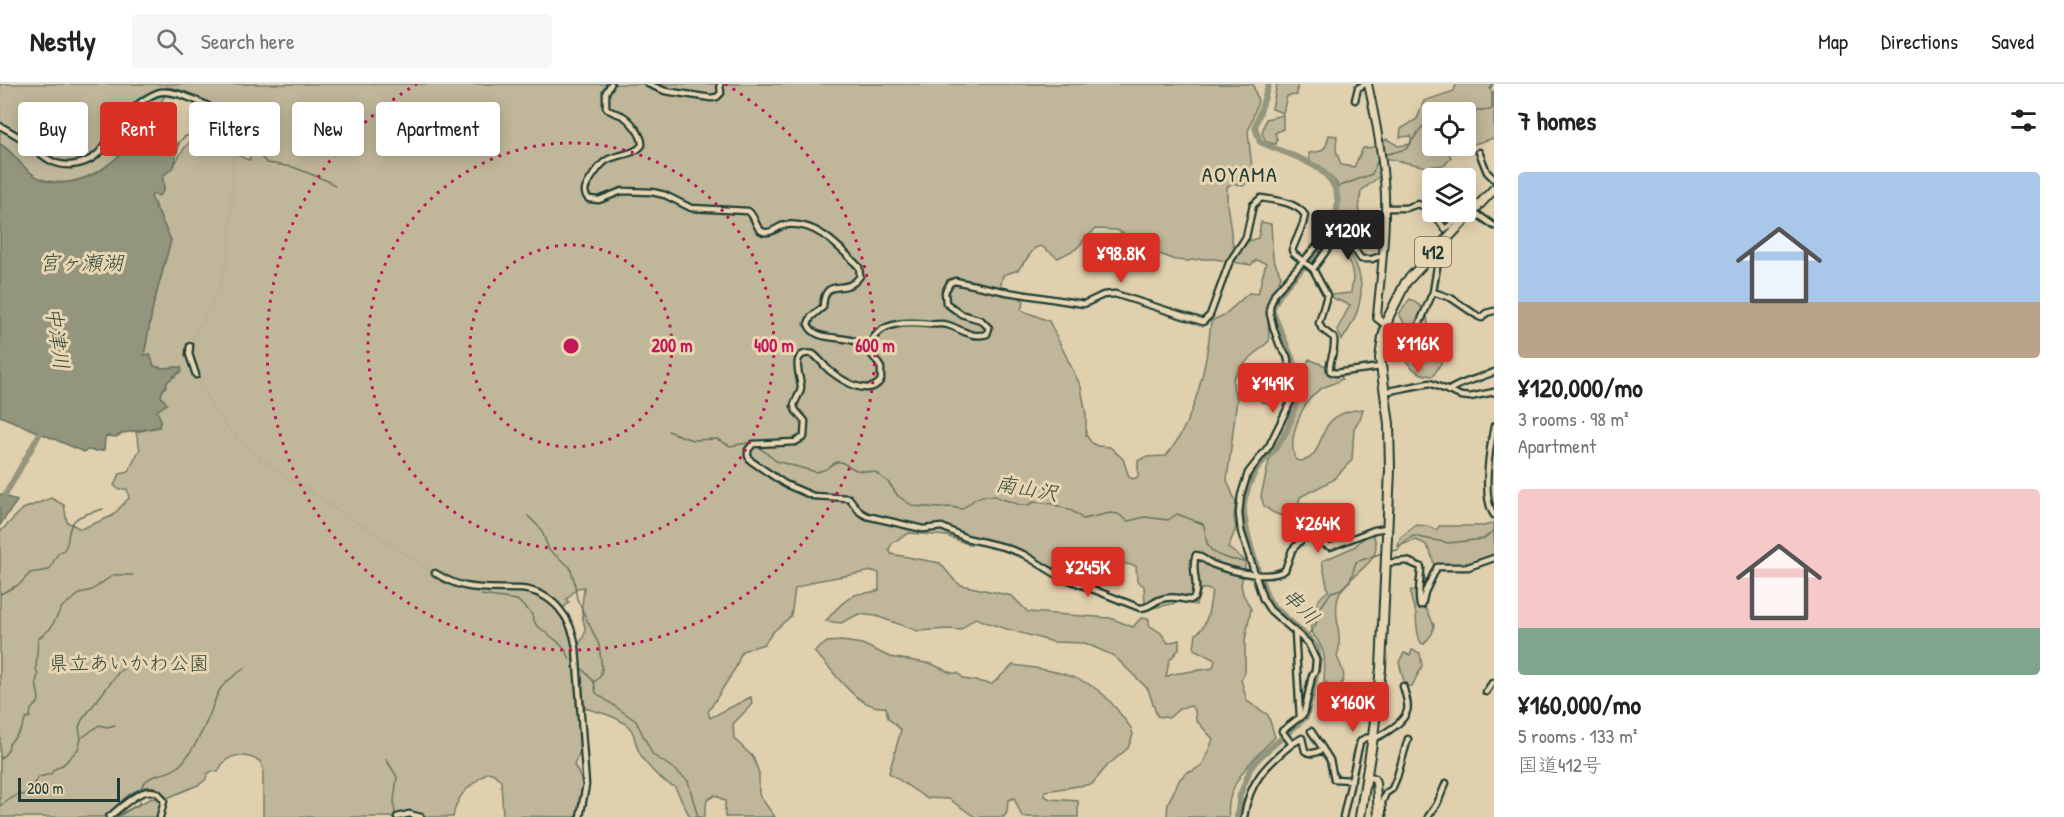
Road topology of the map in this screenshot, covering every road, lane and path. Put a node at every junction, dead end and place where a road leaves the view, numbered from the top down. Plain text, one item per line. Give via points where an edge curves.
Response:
1 (611, 84) edge
2 (648, 84) edge
3 (720, 84) edge
4 (1367, 84) edge
5 (1354, 100) dead end
6 (196, 102) edge
7 (0, 126) edge
8 (1479, 152) dead end
9 (1494, 179) edge
10 (1494, 189) edge
11 (1385, 208) junction
12 (1476, 208) edge
13 (1476, 213) edge
14 (1461, 223) joint
15 (1494, 226) edge
16 (1324, 238) dead end
17 (1442, 242) junction
18 (1383, 255) junction
19 (1304, 262) junction
20 (1312, 268) junction
21 (1433, 292) junction
22 (1494, 311) edge
23 (1386, 325) junction
24 (190, 345) tunnel mouth
25 (1380, 356) junction
26 (876, 361) junction
27 (1381, 367) junction
28 (1494, 372) edge
29 (196, 375) tunnel mouth
30 (1448, 391) junction
31 (1384, 392) junction
32 (1494, 392) edge
33 (1494, 426) edge
34 (1296, 514) dead end
35 (1494, 515) edge
36 (1387, 528) junction
37 (1306, 535) junction
38 (1494, 558) edge
39 (1385, 563) junction
40 (435, 573) tunnel mouth
41 (1255, 574) junction
42 (1295, 632) junction
43 (1494, 683) edge
44 (1403, 686) dead end
45 (1486, 692) dead end
46 (1300, 718) junction
47 (1311, 731) dead end
48 (1373, 737) junction
49 (1408, 739) dead end
50 (1292, 743) junction
51 (1323, 749) junction
52 (1366, 776) junction
53 (1352, 780) junction
54 (1446, 783) dead end
55 (109, 817) edge
56 (160, 817) edge
57 (398, 817) edge
58 (421, 817) edge
59 (580, 817) edge
60 (1244, 817) edge
61 (1342, 817) edge
62 (1360, 817) edge
63 (1378, 817) edge
64 (1383, 817) edge
65 (1428, 817) edge

1 - 26 street via 606,92 606,107 625,118 641,136 642,145 603,163 586,187 588,198 596,201 627,191 657,192 691,208 748,211 764,232 787,224 816,229 858,266 861,274 850,286 826,292 823,307 810,319 809,327 817,334 858,342
2 - 3 street via 711,98 721,93
4 - 5 street via 1358,88
4 - 11 main road via 1383,169
6 - 7 street via 169,91 156,93 118,125 104,149 79,164 50,161
8 - 9 street
10 - 12 highway, 412
11 - 14 street via 1418,204 1431,210 1445,229 1457,220
11 - 18 main road
13 - 15 street
14 - 17 highway, 412
16 - 19 street
17 - 21 street
17 - 23 highway, 412 via 1406,282
18 - 20 street via 1364,261 1341,234
18 - 23 main road via 1377,318
19 - 20 street
19 - 26 street via 1292,250 1304,220 1303,212 1277,200 1261,198 1253,205 1246,237 1229,263 1210,315 1203,322 1115,294 1084,304 955,280 948,284 946,303 961,314 984,321 989,328 987,334 970,335 943,324 900,323 881,329 872,340 870,346
19 - 41 street via 1275,293 1270,306 1274,330 1287,356 1292,388 1286,412 1269,446 1248,473 1241,495 1241,531
20 - 27 street via 1327,295 1318,323 1334,338 1330,371
21 - 22 street via 1451,298 1482,318
21 - 25 street via 1413,339 1407,346
23 - 25 highway, 412
24 - 29 street
25 - 27 highway, 412
26 - 41 street via 881,368 881,380 874,387 863,388 831,371 813,354 803,355 797,366 801,387 794,406 805,422 804,437 795,442 753,444 747,453 751,461 785,484 818,497 849,498 864,514 923,529 942,527 966,538 1004,547 1059,576 1140,608 1167,597 1194,598 1196,555 1214,565
27 - 31 highway, 412
28 - 30 street via 1459,383
30 - 31 street via 1430,383
30 - 32 street via 1470,397
31 - 36 highway, 412 via 1391,455
33 - 35 street via 1488,487
34 - 37 street
36 - 37 street via 1330,547
36 - 39 highway, 412
37 - 41 street via 1290,554 1285,570
38 - 39 street via 1468,567 1437,567 1420,605 1421,567 1407,561
39 - 48 highway, 412 via 1381,668
40 - 59 street via 455,584 476,588 536,592 555,604 569,623 576,648 586,785
41 - 42 street via 1267,606
42 - 46 street
42 - 46 street via 1309,645 1316,660
43 - 45 street
44 - 48 street via 1408,702 1403,720
46 - 50 street via 1282,731
47 - 51 street
48 - 52 highway, 412
48 - 53 street via 1360,742
49 - 64 street via 1397,777 1382,802
50 - 51 street via 1302,738 1308,753
50 - 60 street via 1256,780
51 - 53 street via 1334,779
52 - 62 highway, 412
52 - 63 main road via 1376,781
53 - 61 street
54 - 65 street
55 - 56 street via 139,794 152,790 162,797
57 - 58 street

